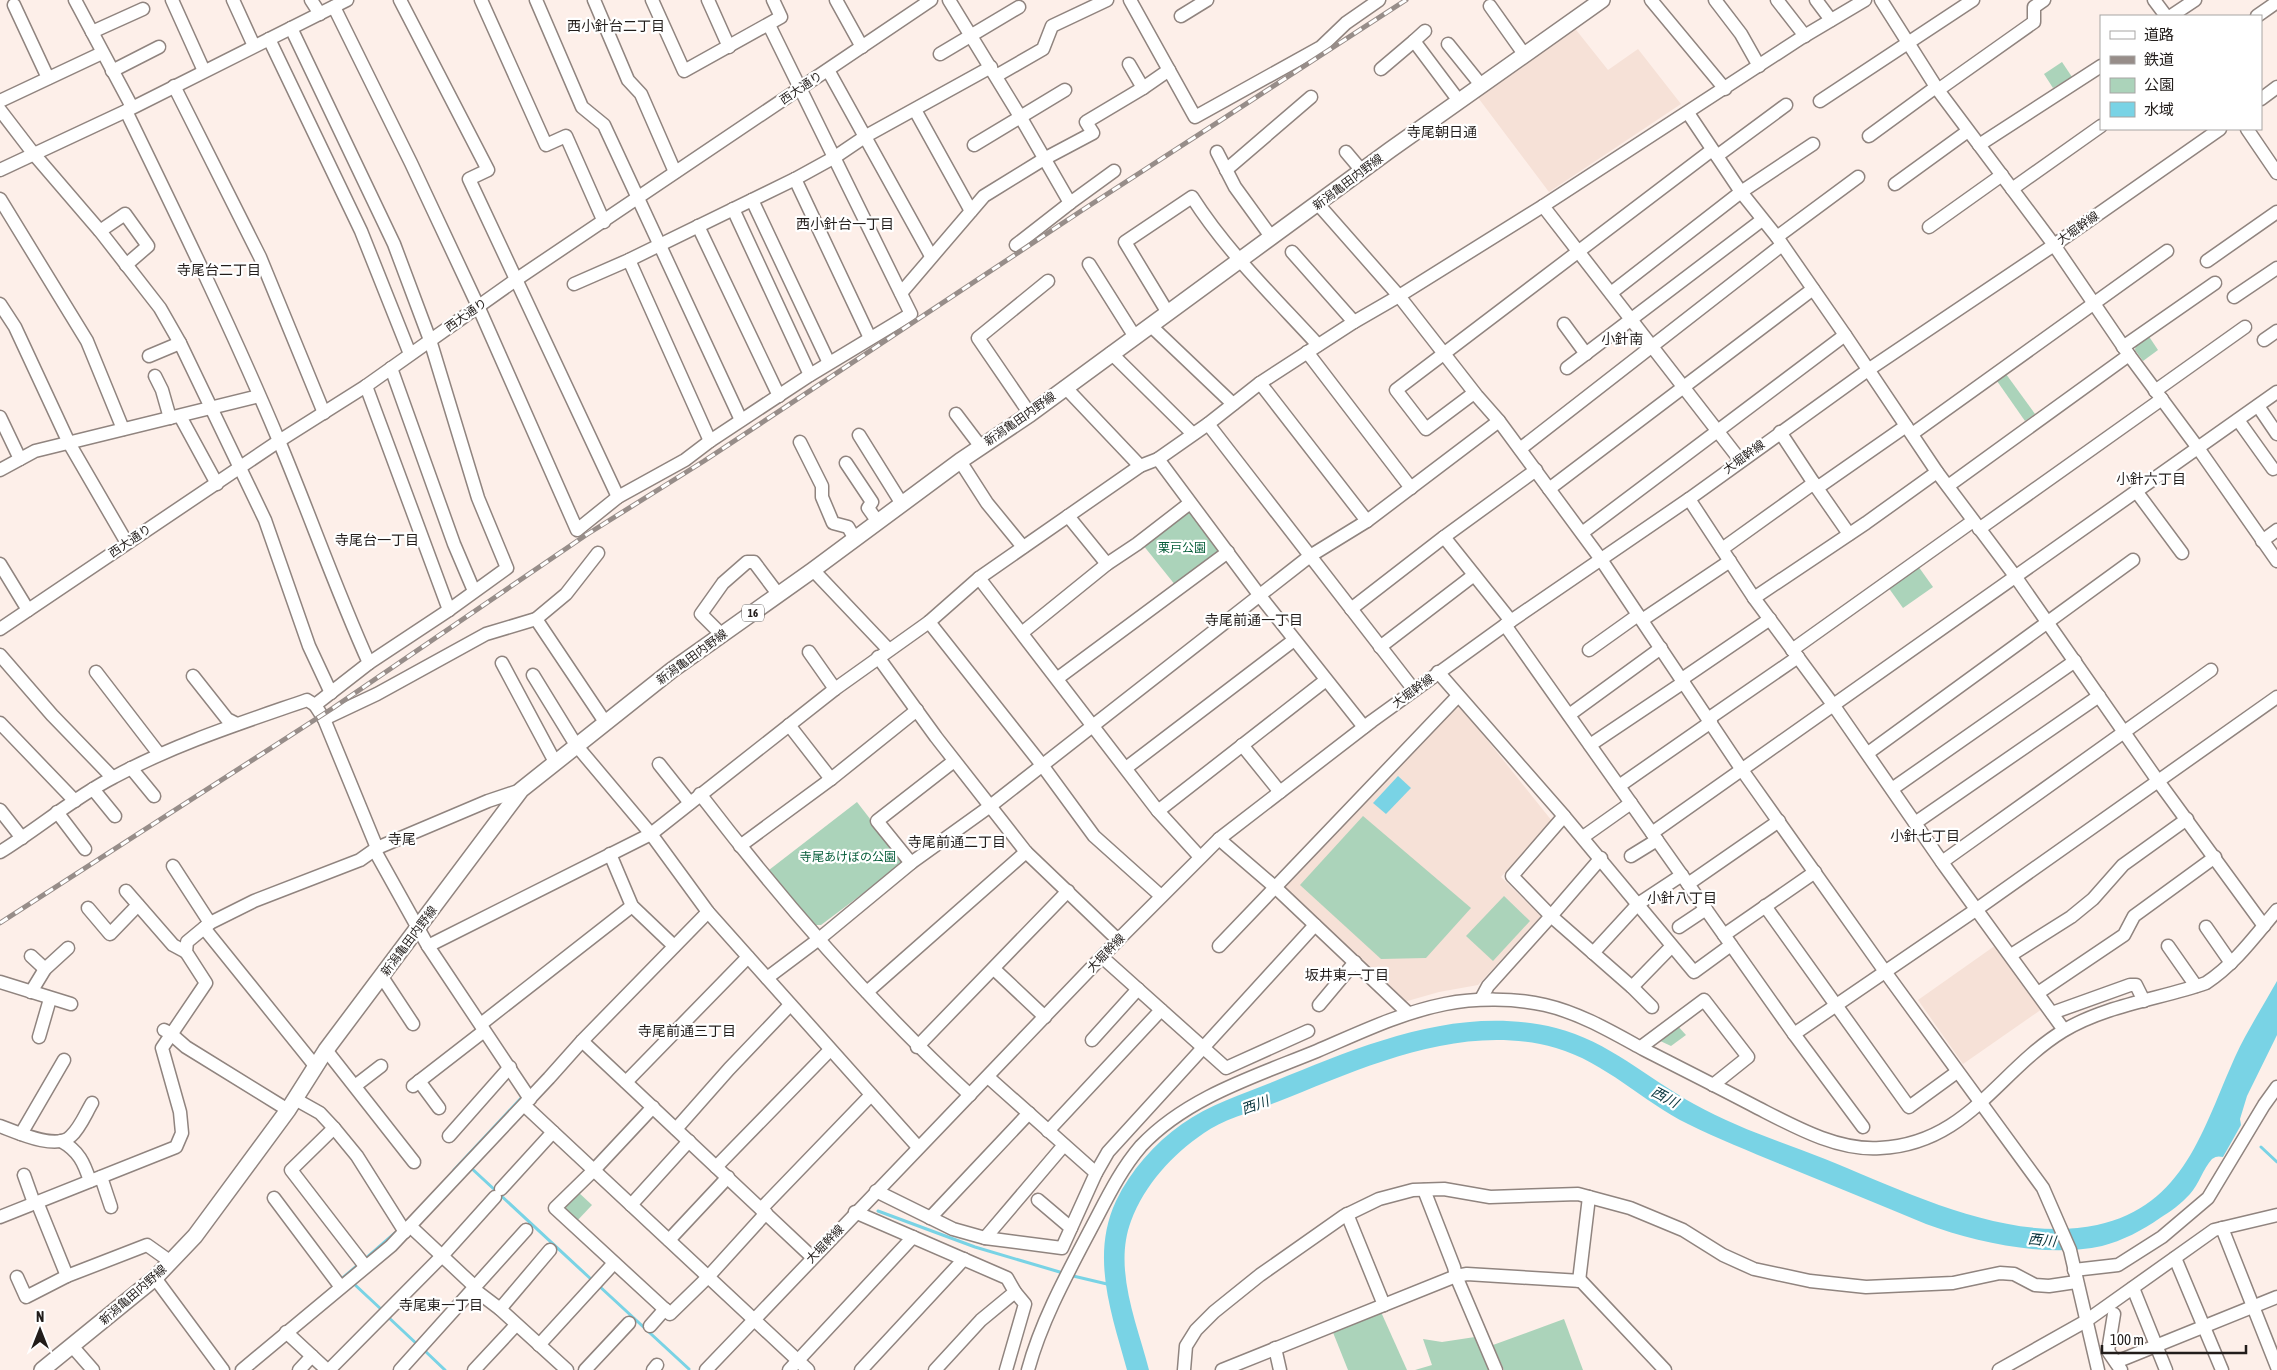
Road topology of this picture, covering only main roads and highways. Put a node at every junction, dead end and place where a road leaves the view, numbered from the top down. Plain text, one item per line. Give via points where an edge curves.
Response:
1 (1602, 0) edge
2 (42, 1370) edge

1 - 2 main road, 新潟亀田内野線 / 16 via 672,670 521,790 326,1050 291,1105 195,1236 155,1278

